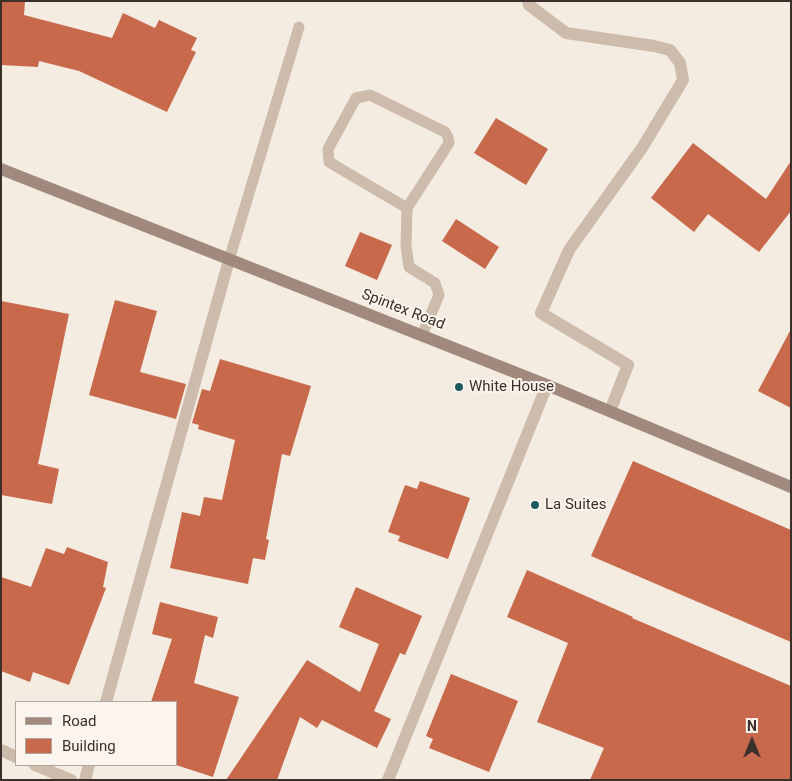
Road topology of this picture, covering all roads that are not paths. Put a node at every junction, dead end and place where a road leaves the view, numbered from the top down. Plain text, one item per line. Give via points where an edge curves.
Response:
1 (528, 1) edge
2 (299, 27) dead end
3 (1, 169) edge
4 (407, 208) junction
5 (229, 260) junction
6 (422, 335) junction
7 (547, 385) junction
8 (610, 411) junction
9 (791, 487) edge
10 (106, 701) edge
11 (1, 750) edge
12 (15, 757) edge
13 (37, 766) edge
14 (89, 766) edge
15 (71, 780) edge
16 (85, 780) edge
17 (388, 780) edge

1 - 8 street via 566,33 670,50 680,63 683,80 642,148 569,250 541,313 628,364
2 - 5 lane
3 - 5 main road, Spintex Road
4 - 4 lane via 449,143 448,137 445,132 370,96 356,98 328,149 329,162
4 - 6 lane via 409,267 435,283 440,295
5 - 6 main road, Spintex Road
5 - 10 street
6 - 7 main road, Spintex Road
7 - 8 main road, Spintex Road
7 - 17 street
8 - 9 main road, Spintex Road
11 - 12 street
13 - 15 street
14 - 16 street

